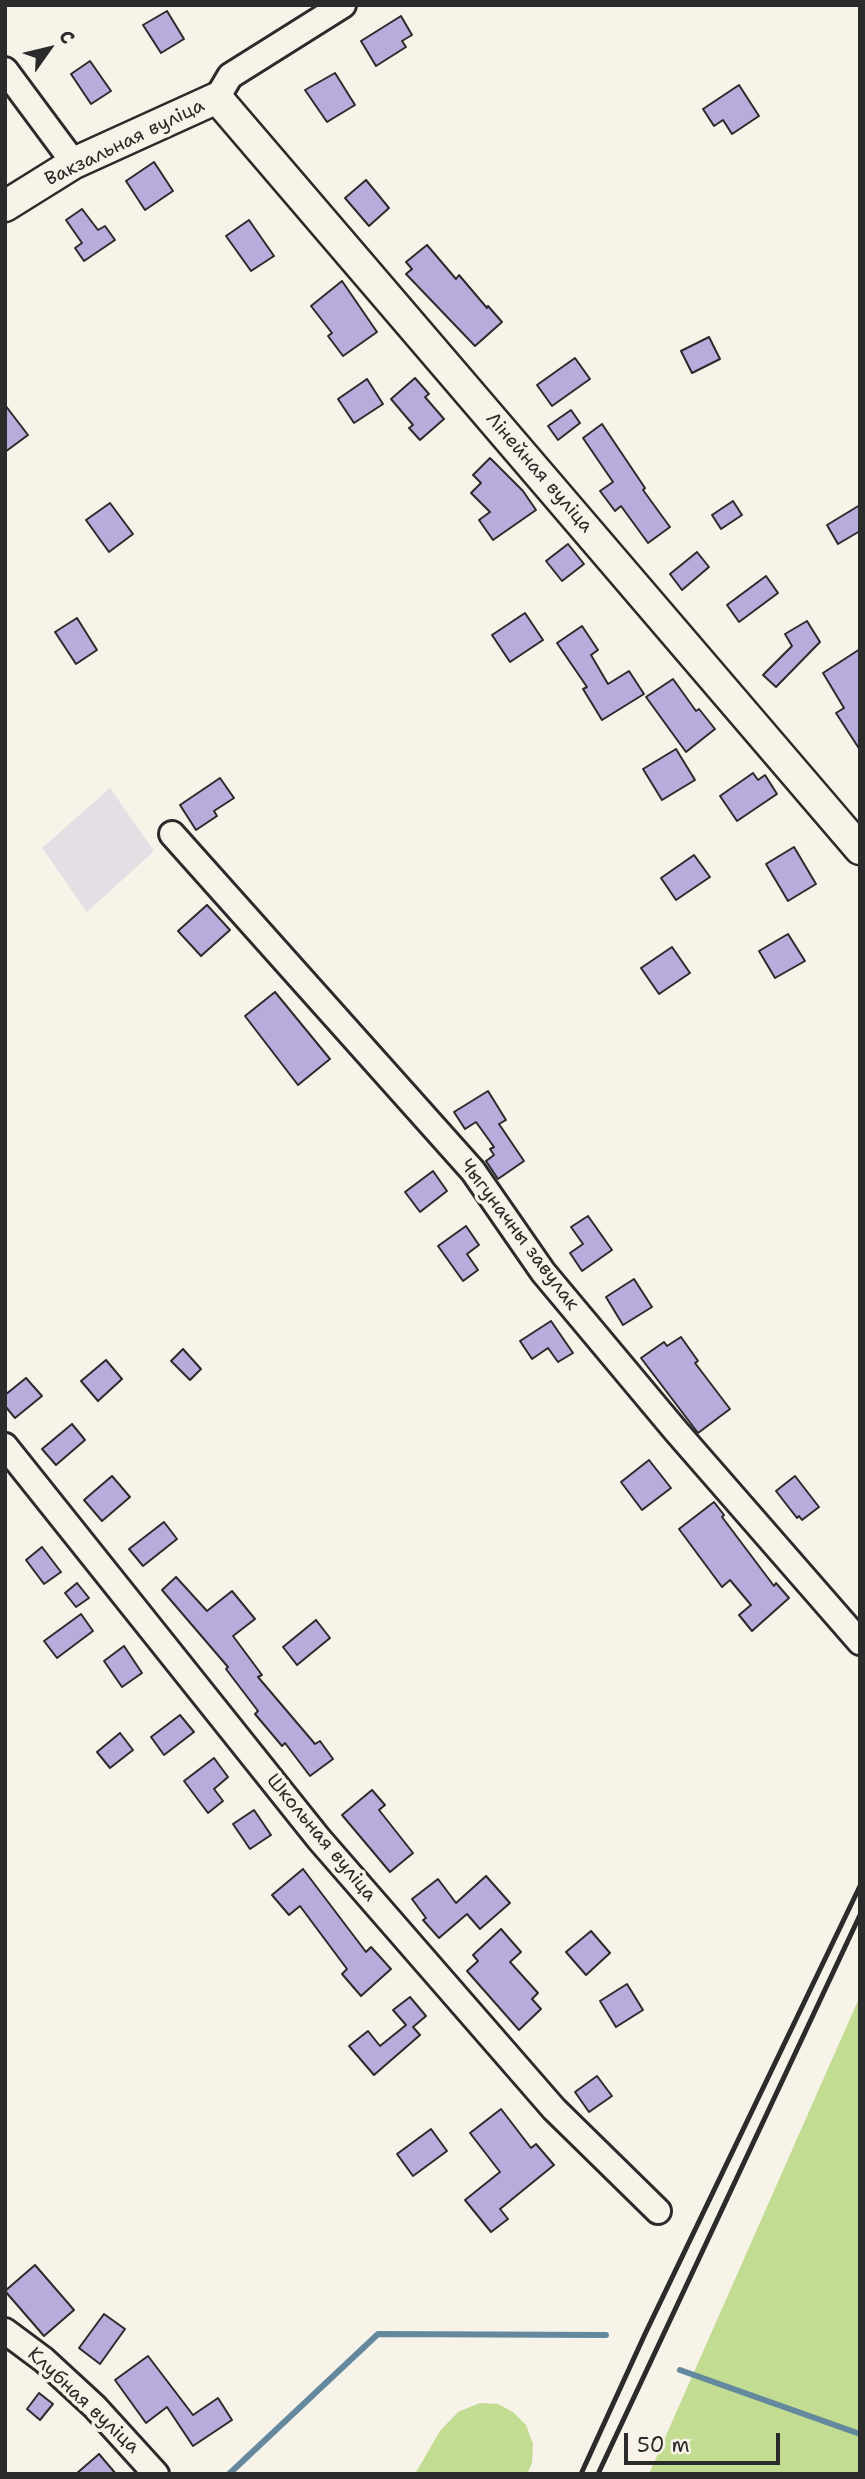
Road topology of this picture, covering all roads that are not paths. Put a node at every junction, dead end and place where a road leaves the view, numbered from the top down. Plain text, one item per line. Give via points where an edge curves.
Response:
1 (343, 5) edge
2 (5, 70) edge
3 (217, 98) junction
4 (74, 163) junction
5 (5, 206) edge
6 (172, 834) dead end
7 (860, 849) edge
8 (5, 1446) edge
9 (860, 1642) edge
10 (658, 2211) dead end
11 (5, 2331) edge
12 (156, 2474) edge

1 - 3 street, Вакзальная вуліца via 230,76
2 - 4 street
3 - 4 street, Вакзальная вуліца
3 - 7 street, Лінейная вуліца
4 - 5 street, Вакзальная вуліца
6 - 9 street, Чыгуначны завулак via 473,1171 543,1272
8 - 10 street, Школьная вуліца via 319,1839 554,2109
11 - 12 street, Клубная вуліца via 95,2407

